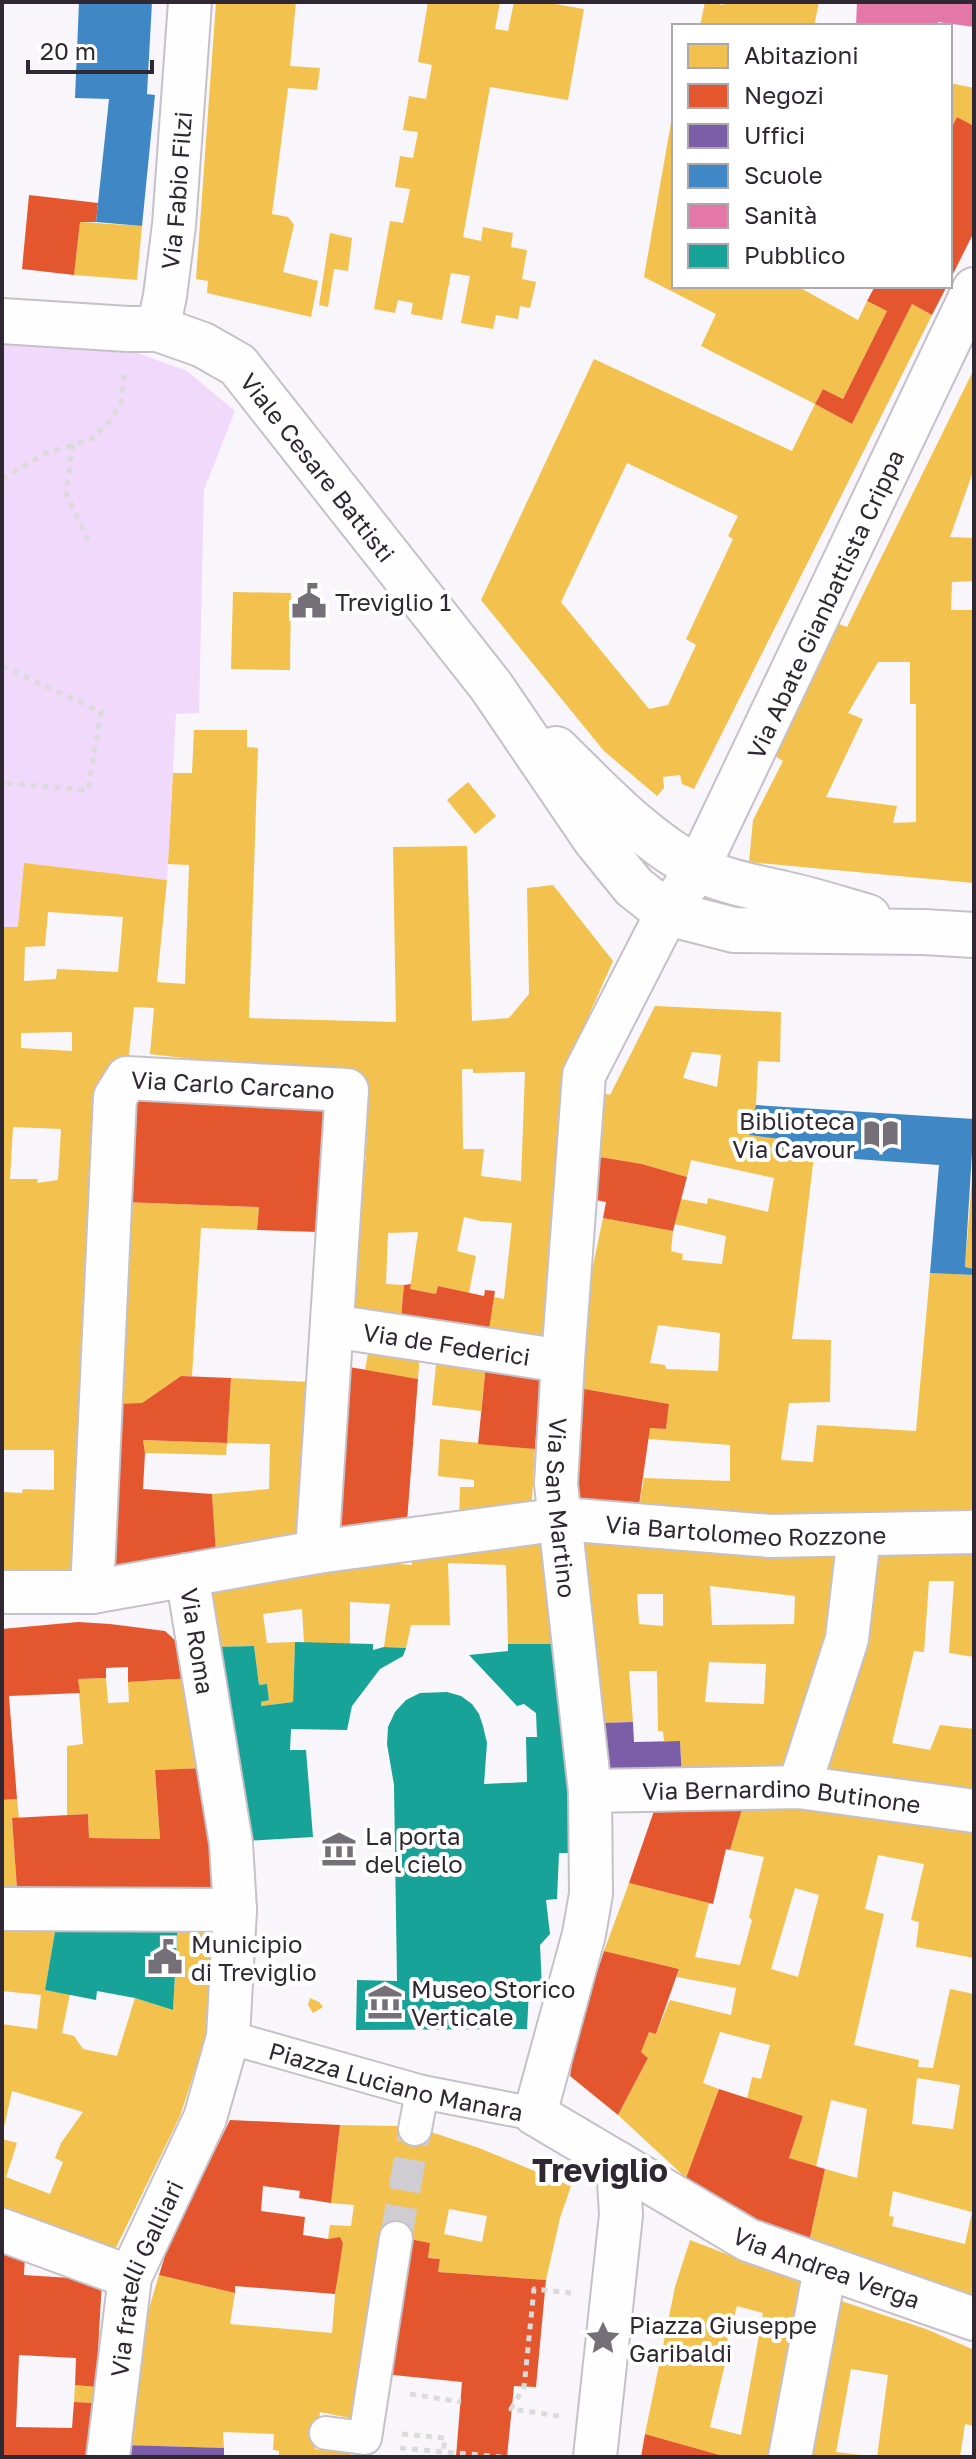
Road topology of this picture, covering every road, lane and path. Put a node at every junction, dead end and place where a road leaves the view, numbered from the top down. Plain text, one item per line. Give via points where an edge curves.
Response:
1 (190, 2) edge
2 (974, 289) edge
3 (2, 321) edge
4 (158, 329) junction
5 (126, 366) dead end
6 (73, 444) junction
7 (2, 479) edge
8 (91, 547) dead end
9 (2, 666) edge
10 (491, 686) junction
11 (2, 783) edge
12 (698, 868) junction
13 (667, 913) junction
14 (924, 932) junction
15 (974, 935) edge
16 (332, 1326) junction
17 (563, 1361) junction
18 (562, 1519) junction
19 (974, 1532) edge
20 (859, 1536) junction
21 (317, 1552) junction
22 (187, 1575) junction
23 (2, 1592) edge
24 (92, 1592) junction
25 (799, 1787) junction
26 (590, 1791) junction
27 (974, 1811) edge
28 (2, 1909) edge
29 (235, 1910) junction
30 (228, 2037) junction
31 (422, 2092) junction
32 (535, 2114) junction
33 (415, 2129) tunnel mouth
34 (618, 2163) junction
35 (685, 2202) joint
36 (2, 2230) edge
37 (396, 2238) tunnel mouth
38 (825, 2269) junction
39 (130, 2277) junction
40 (545, 2289) dead end
41 (974, 2319) edge
42 (373, 2388) junction
43 (461, 2402) dead end
44 (511, 2409) dead end
45 (326, 2433) dead end
46 (388, 2433) dead end
47 (386, 2446) dead end
48 (108, 2457) edge
49 (443, 2457) edge
50 (502, 2457) edge
51 (595, 2457) edge
52 (790, 2457) edge

1 - 4 street, Via Fabio Filzi via 174,225
2 - 12 street, Via Abate Gianbattista Crippa
3 - 4 street, Viale Cesare Battisti
4 - 10 street, Viale Cesare Battisti via 238,365
5 - 6 path via 121,402 109,422 90,440
6 - 7 path
6 - 8 path via 66,493
9 - 11 path via 101,712 88,790
10 - 12 street, Viale Cesare Battisti via 611,802
10 - 13 street, Viale Cesare Battisti via 595,839 634,887
12 - 13 street, Via Abate Gianbattista Crippa
12 - 14 street, Viale Cesare Battisti
13 - 14 street via 734,930
13 - 17 street, Via San Martino via 584,1075
14 - 15 street
16 - 17 street, Via de Federici
16 - 21 street, Via Carlo Carcano
16 - 24 street, Via Carlo Carcano via 347,1090 127,1078 115,1097
17 - 18 street, Via San Martino via 556,1484
18 - 20 street, Via Bartolomeo Rozzone via 770,1536
18 - 21 street, Via Bartolomeo Rozzone
18 - 26 street, Via San Martino
19 - 20 street, Via Bartolomeo Rozzone
20 - 25 street via 847,1639
21 - 22 street, Via Bartolomeo Rozzone
22 - 24 street, Via Roma
22 - 29 street, Via Roma via 231,1843
23 - 24 street, Via Roma
25 - 26 street, Via Bernardino Butinone
25 - 27 street, Via Bernardino Butinone
26 - 32 street, Via San Martino via 589,1907
28 - 29 street
29 - 30 street
30 - 31 street, Piazza Luciano Manara
30 - 39 street, Via fratelli Galliari via 209,2106
31 - 32 street, Piazza Luciano Manara
31 - 33 street
32 - 34 street, Piazza Luciano Manara
34 - 35 street, Piazza Luciano Manara
34 - 51 street via 621,2215
35 - 38 street, Via Andrea Verga via 748,2240
36 - 39 street
37 - 42 street
38 - 41 street, Via Andrea Verga
38 - 52 street
39 - 48 street, Via fratelli Galliari
40 - 44 path via 534,2289 524,2387
42 - 43 path
42 - 45 street via 365,2438
46 - 49 path via 445,2438
47 - 50 path

